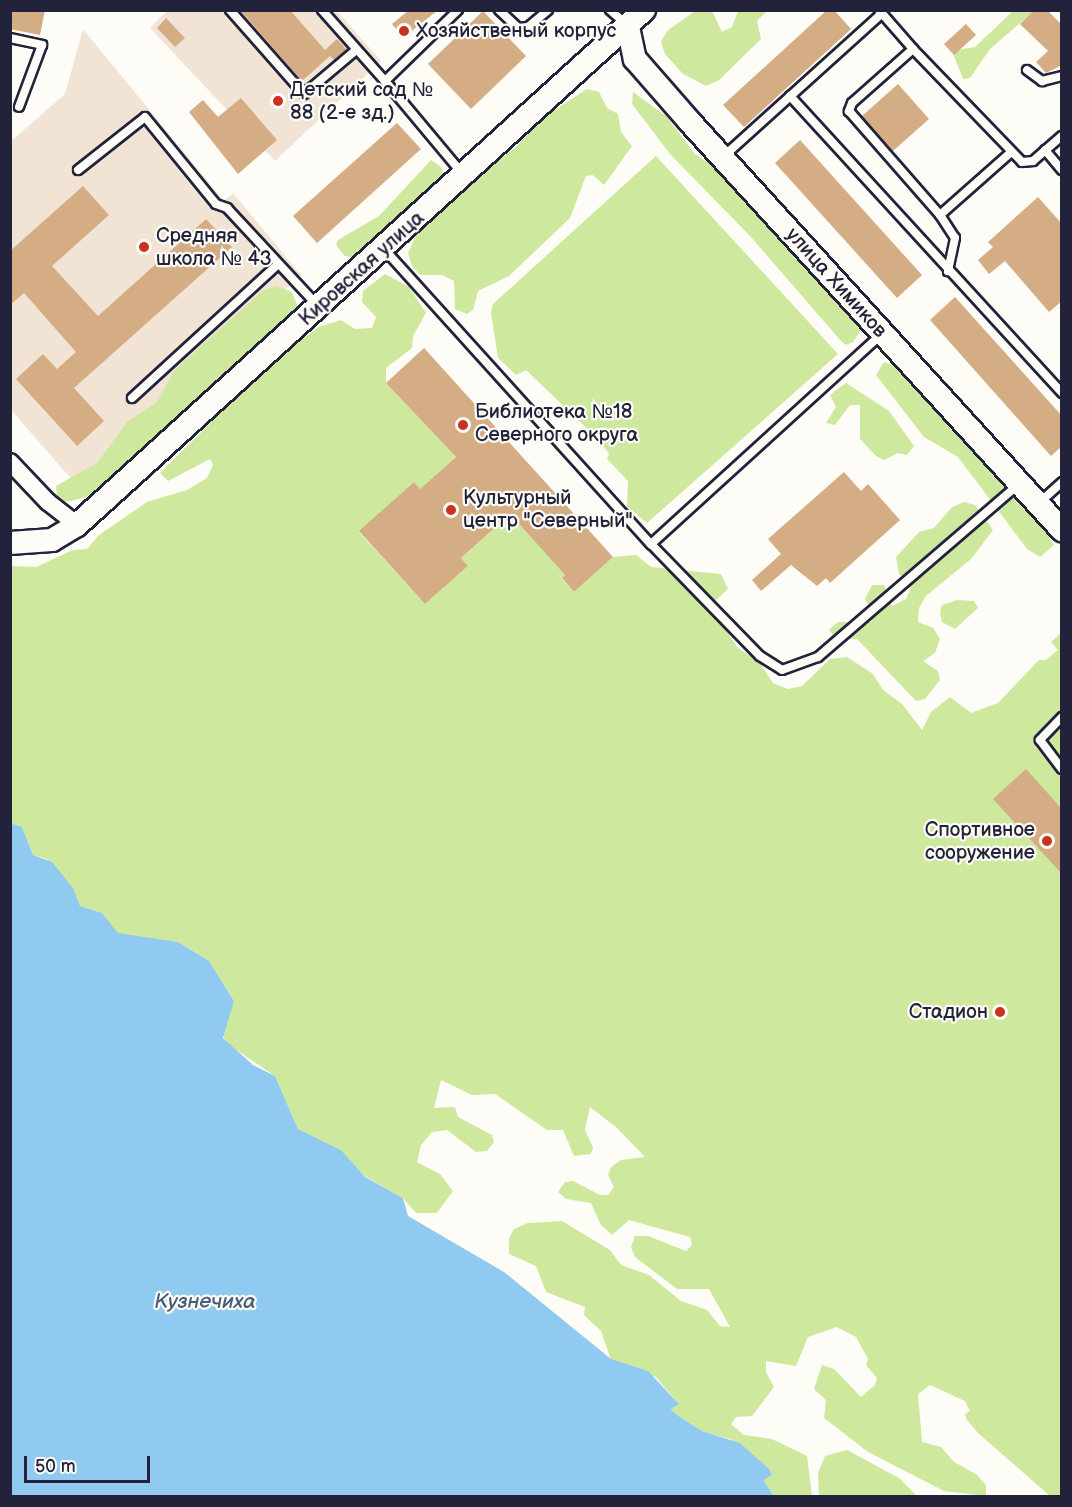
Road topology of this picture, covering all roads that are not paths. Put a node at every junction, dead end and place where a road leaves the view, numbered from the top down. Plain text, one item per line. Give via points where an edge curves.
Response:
1 (230, 10) edge
2 (322, 10) edge
3 (458, 10) edge
4 (499, 10) edge
5 (548, 10) edge
6 (880, 12) edge
7 (621, 14) edge
8 (10, 38) edge
9 (356, 50) junction
10 (913, 50) junction
11 (1027, 70) dead end
12 (1062, 76) edge
13 (385, 81) junction
14 (790, 96) junction
15 (19, 107) dead end
16 (1062, 136) edge
17 (1045, 150) junction
18 (1010, 153) junction
19 (722, 158) junction
20 (78, 170) dead end
21 (1062, 170) edge
22 (465, 177) junction
23 (940, 215) junction
24 (384, 249) junction
25 (278, 264) junction
26 (948, 271) junction
27 (319, 308) junction
28 (882, 334) junction
29 (1062, 393) edge
30 (132, 398) dead end
31 (10, 462) edge
32 (1062, 482) edge
33 (1019, 484) junction
34 (1038, 504) junction
35 (77, 525) junction
36 (1062, 530) edge
37 (10, 543) edge
38 (651, 544) junction
39 (1062, 717) edge
40 (1062, 769) edge

1 - 9 lane via 304,94
2 - 9 lane
3 - 13 lane
4 - 5 lane via 518,28 528,27
6 - 10 lane
6 - 14 lane
7 - 19 street, улица Химиков via 636,59
7 - 22 street, Кировская улица
8 - 15 lane via 42,45
9 - 13 lane
10 - 18 lane
10 - 23 lane via 852,103 849,111
11 - 12 lane via 1042,81
13 - 22 lane
14 - 19 lane
14 - 26 lane
16 - 17 lane
17 - 18 lane via 1033,161 1022,162
17 - 21 lane
18 - 23 lane
19 - 28 street, улица Химиков
20 - 25 lane via 145,117 216,204 227,208
22 - 24 street, Кировская улица
23 - 26 lane via 955,238
24 - 27 street, Кировская улица
24 - 38 lane
25 - 27 lane
25 - 30 lane
26 - 29 lane
27 - 35 street, Кировская улица
28 - 33 street, улица Химиков
28 - 38 lane
31 - 35 street
32 - 34 lane
33 - 34 street, улица Химиков
33 - 38 lane via 818,657 782,670 760,656
34 - 36 street, улица Химиков
35 - 37 street, Кировская улица via 52,540
39 - 40 lane via 1040,740

